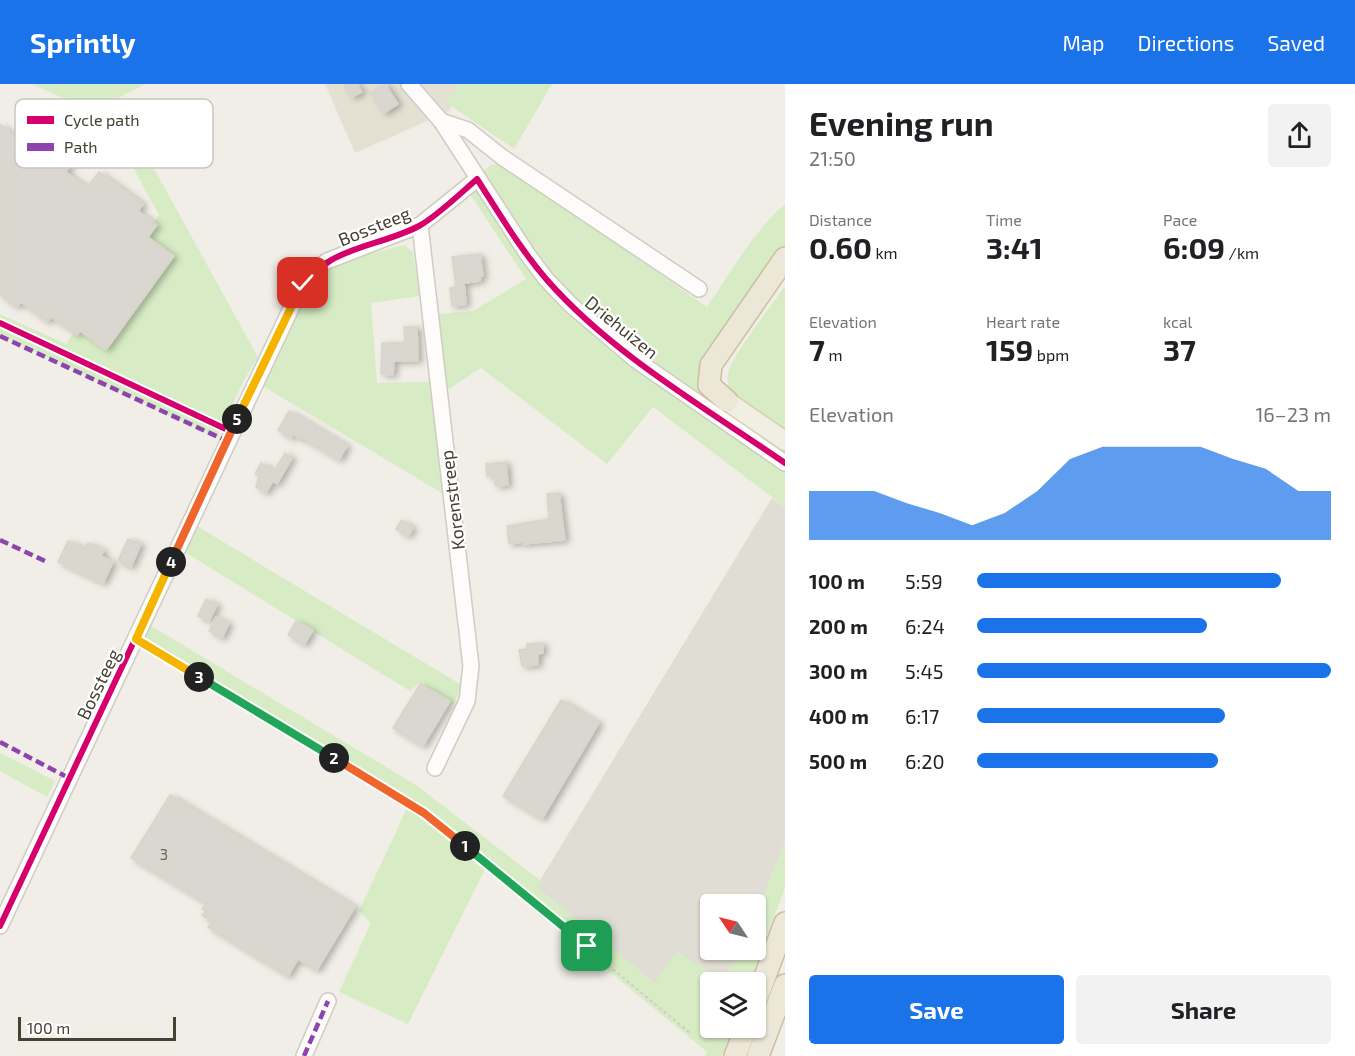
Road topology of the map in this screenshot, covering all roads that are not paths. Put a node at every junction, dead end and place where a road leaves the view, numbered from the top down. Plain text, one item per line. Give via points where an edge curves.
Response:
1 (409, 84) edge
2 (441, 121) junction
3 (477, 178) junction
4 (420, 225) junction
5 (785, 258) edge
6 (785, 281) edge
7 (699, 289) dead end
8 (728, 401) junction
9 (785, 441) edge
10 (785, 462) edge
11 (435, 768) dead end
12 (785, 923) edge
13 (0, 926) edge
14 (766, 973) edge
15 (785, 985) edge
16 (328, 1001) dead end
17 (785, 1023) edge
18 (742, 1038) edge
19 (304, 1056) edge
20 (735, 1056) edge
21 (758, 1056) edge
22 (766, 1056) edge

1 - 2 street, Driehuizen
2 - 3 street, Driehuizen
2 - 7 street, Driehuizen via 468,130
3 - 4 street, Bossteeg
3 - 10 street, Driehuizen via 546,279 579,313 636,360
4 - 11 street, Korenstreep via 471,666 467,701
4 - 13 street, Bossteeg via 327,261 303,283
5 - 8 highway via 711,365 709,385
6 - 8 highway via 721,373 718,385
8 - 9 main road
12 - 14 highway
15 - 21 highway
16 - 19 street
17 - 22 highway
18 - 20 highway

